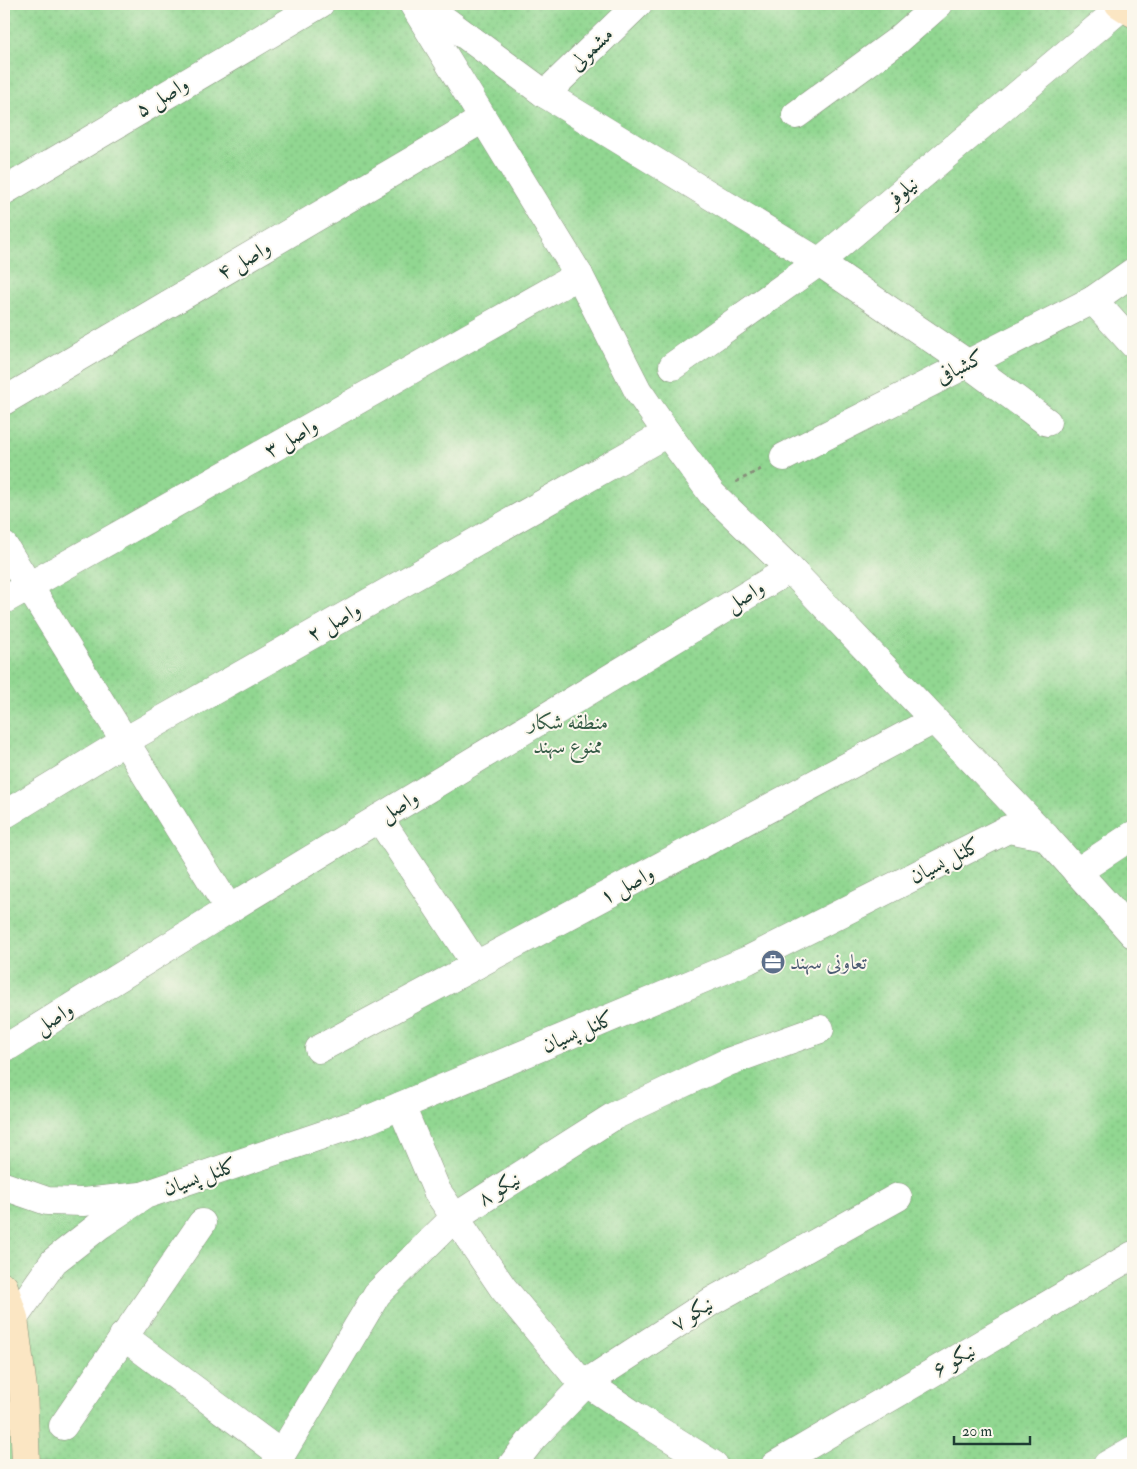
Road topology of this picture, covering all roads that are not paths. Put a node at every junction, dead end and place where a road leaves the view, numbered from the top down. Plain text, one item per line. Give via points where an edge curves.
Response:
1 (320, 4) edge
2 (413, 4) edge
3 (423, 4) edge
4 (638, 4) edge
5 (939, 4) edge
6 (1125, 8) edge
7 (545, 94) junction
8 (796, 115) dead end
9 (483, 119) junction
10 (4, 191) edge
11 (819, 262) junction
12 (1133, 272) edge
13 (578, 275) junction
14 (1093, 300) junction
15 (1133, 344) edge
16 (967, 363) junction
17 (672, 366) dead end
18 (4, 401) edge
19 (1047, 422) dead end
20 (666, 434) junction
21 (784, 458) road end
22 (4, 546) edge
23 (790, 569) junction
24 (29, 586) junction
25 (4, 600) edge
26 (934, 720) junction
27 (125, 741) junction
28 (4, 815) edge
29 (379, 818) junction
30 (1133, 835) edge
31 (1045, 836) junction
32 (1077, 872) junction
33 (229, 909) junction
34 (1133, 934) edge
35 (476, 965) junction
36 (820, 1028) dead end
37 (9, 1046) dead end
38 (319, 1049) dead end
39 (401, 1106) junction
40 (4, 1186) edge
41 (145, 1195) junction
42 (898, 1197) dead end
43 (455, 1217) junction
44 (202, 1223) dead end
45 (1133, 1254) edge
46 (4, 1287) edge
47 (14, 1318) junction
48 (123, 1336) junction
49 (586, 1383) junction
50 (63, 1426) dead end
51 (1133, 1450) edge
52 (278, 1460) edge
53 (26, 1465) edge
54 (512, 1465) edge
55 (714, 1465) edge
56 (775, 1465) edge
57 (1107, 1465) edge

1 - 10 street, واصل ۵
2 - 9 street
3 - 7 street
4 - 7 street, مشمولی
5 - 8 street via 897,41
6 - 11 street, نیلوفر
7 - 11 street
9 - 13 street
9 - 18 street, واصل ۴
11 - 16 street
11 - 17 street, نیلوفر
12 - 14 street, کشبافی
13 - 20 street via 638,390
13 - 24 street, واصل ۳
14 - 15 street
14 - 16 street, کشبافی
16 - 19 street
16 - 21 street, کشبافی
20 - 23 street via 712,494
20 - 27 street, واصل ۲
22 - 24 street
23 - 26 street
23 - 29 street, واصل
24 - 25 street, واصل ۳
24 - 27 street
26 - 31 street
26 - 35 street, واصل ۱
27 - 28 street, واصل ۲
27 - 33 street
29 - 33 street, واصل
29 - 35 street
30 - 32 street
31 - 32 street
31 - 39 street, کلنل پسیان via 1008,829 748,960
32 - 34 street
33 - 37 street, واصل
35 - 38 street, واصل ۱
36 - 43 street, نیکو ۸ via 728,1062 614,1116
39 - 41 street, کلنل پسیان
39 - 43 street via 437,1191
40 - 41 street via 48,1201 83,1202
41 - 47 street, کلنل پسیان via 54,1261
42 - 49 street, نیکو ۷ via 712,1301
43 - 49 street via 503,1288 575,1375
43 - 52 street, نیکو ۸ via 377,1294
44 - 48 street
45 - 56 street, نیکو ۶
46 - 47 main road
47 - 53 main road via 23,1389
48 - 50 street
48 - 52 street
49 - 54 street, نیکو ۷
49 - 55 street
51 - 57 street

